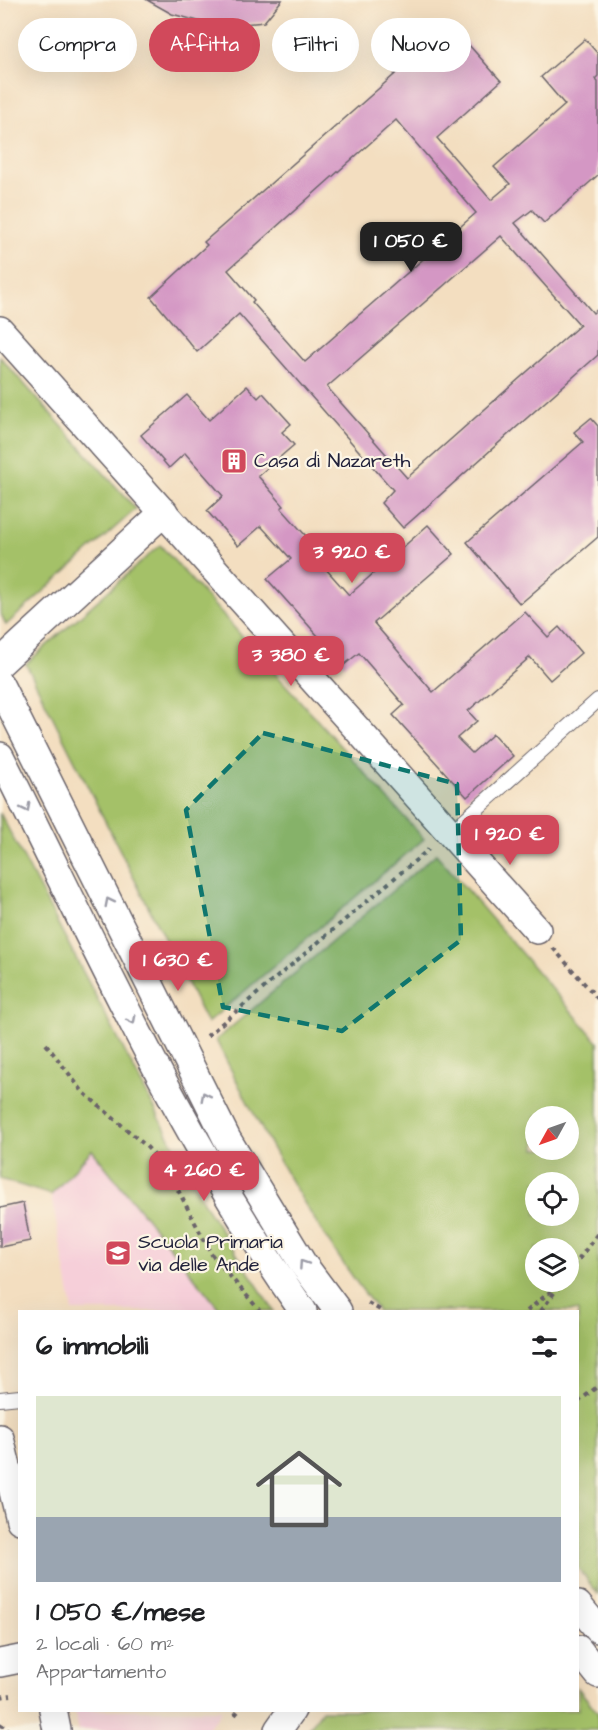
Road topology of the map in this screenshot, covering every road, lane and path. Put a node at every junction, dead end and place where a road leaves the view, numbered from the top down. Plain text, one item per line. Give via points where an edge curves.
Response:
1 (0, 330) edge
2 (164, 512) junction
3 (0, 663) edge
4 (0, 685) edge
5 (598, 700) edge
6 (0, 756) edge
7 (441, 840) junction
8 (537, 930) joint
9 (598, 999) edge
10 (207, 1036) dead end
11 (46, 1044) dead end
12 (598, 1233) edge
13 (579, 1259) edge
14 (550, 1292) edge
15 (555, 1292) edge
16 (368, 1304) dead end
17 (259, 1310) edge
18 (302, 1310) edge
19 (337, 1310) edge
20 (380, 1310) edge
21 (528, 1310) edge
22 (542, 1310) edge
23 (598, 1386) edge
24 (18, 1397) edge
25 (0, 1400) edge
26 (579, 1401) edge
27 (0, 1438) edge
28 (14, 1472) edge
29 (18, 1504) edge
30 (579, 1606) edge
31 (598, 1629) edge
32 (579, 1650) edge
33 (18, 1659) edge
34 (0, 1663) edge
35 (598, 1674) edge
36 (11, 1695) dead end
37 (0, 1697) edge
38 (53, 1712) edge
39 (237, 1712) edge
40 (291, 1712) edge
41 (235, 1715) dead end
42 (0, 1724) edge
43 (8, 1730) edge
44 (57, 1730) edge
45 (278, 1730) edge

1 - 2 street
2 - 3 street
2 - 7 street
19 -> 4 street via 303,1264 226,1139
5 - 7 lane
6 -> 18 street via 210,1168 260,1251
7 - 8 street
7 - 10 path
8 - 9 path
11 - 17 path via 83,1092 168,1170 212,1255
12 - 13 path
14 - 21 path
15 - 22 path
16 - 20 path
23 - 26 path
24 - 25 lane
27 - 28 street
28 - 29 street
30 - 31 street
32 - 35 street
33 - 34 street
36 - 37 path
38 - 44 street
39 - 41 path
40 - 45 street
42 - 43 path

